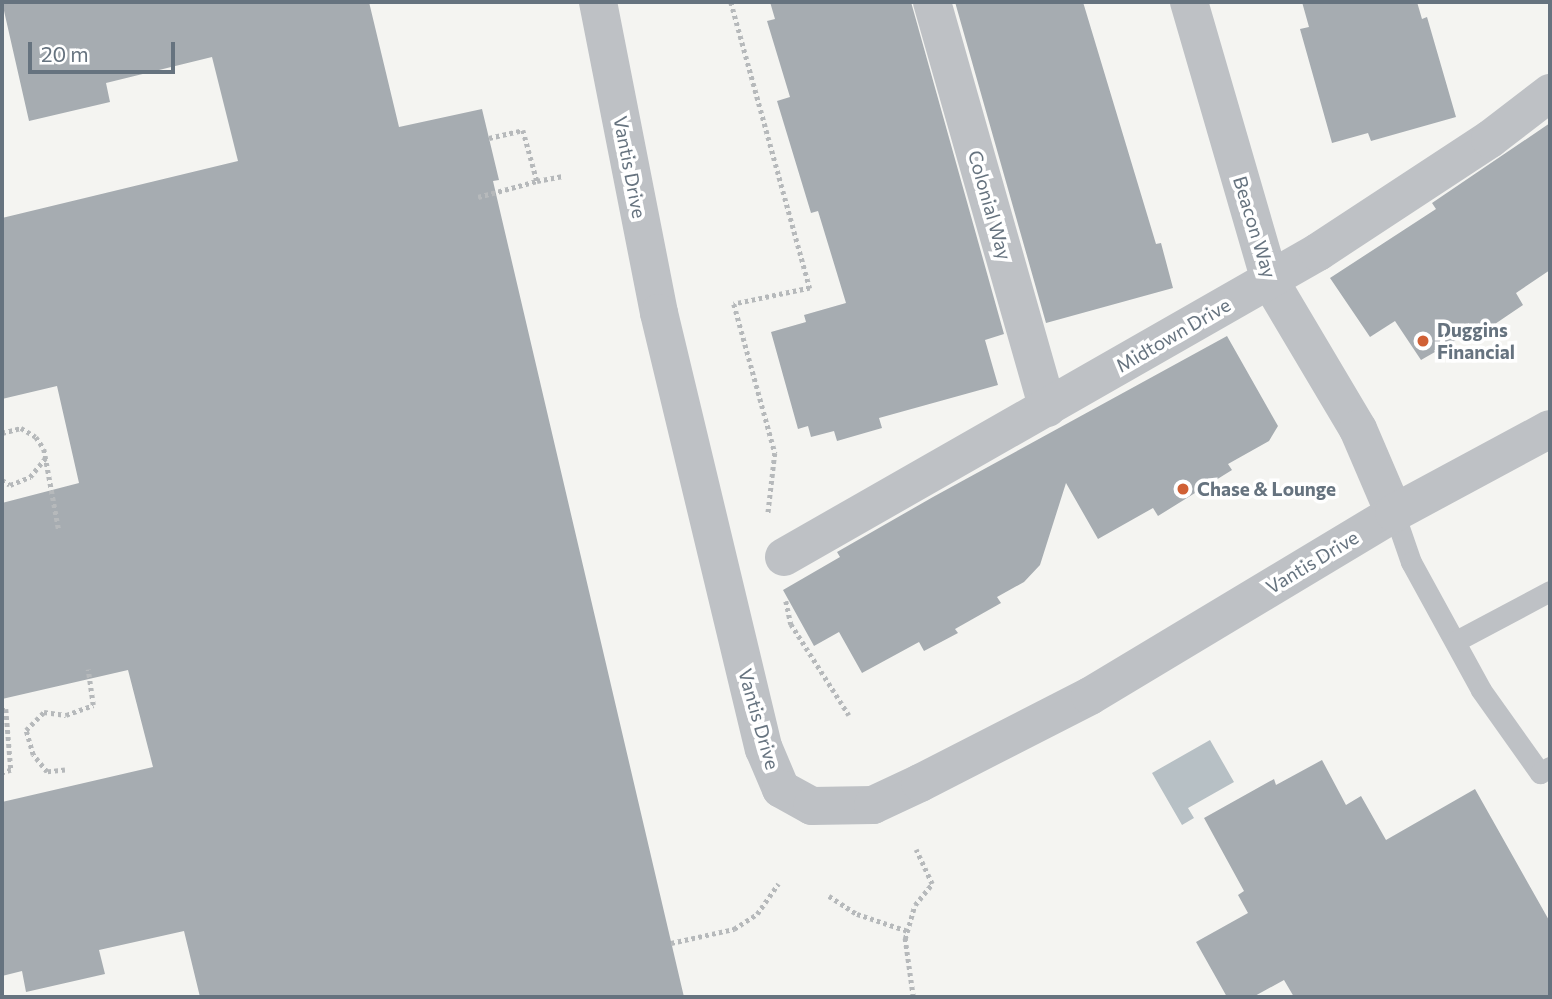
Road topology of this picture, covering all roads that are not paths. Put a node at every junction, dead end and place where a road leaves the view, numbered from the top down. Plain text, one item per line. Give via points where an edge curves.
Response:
1 (598, 2) edge
2 (932, 2) edge
3 (1189, 2) edge
4 (1550, 93) edge
5 (1270, 281) junction
6 (1048, 408) junction
7 (1550, 429) edge
8 (1394, 513) junction
9 (775, 540) road end
10 (1550, 591) edge
11 (1456, 641) junction
12 (1550, 766) edge

1 - 8 street, Vantis Drive via 659,313 764,749 781,789 812,806 873,805 1090,696
2 - 6 street, Colonial Way
3 - 5 street, Beacon Way
4 - 5 street, Midtown Drive via 1490,139
5 - 6 street, Midtown Drive
5 - 8 street, Beacon Way via 1358,429
6 - 9 street, Midtown Drive
7 - 8 street, Vantis Drive
8 - 11 lane via 1411,562
10 - 11 lane
11 - 12 lane via 1481,690 1540,773

